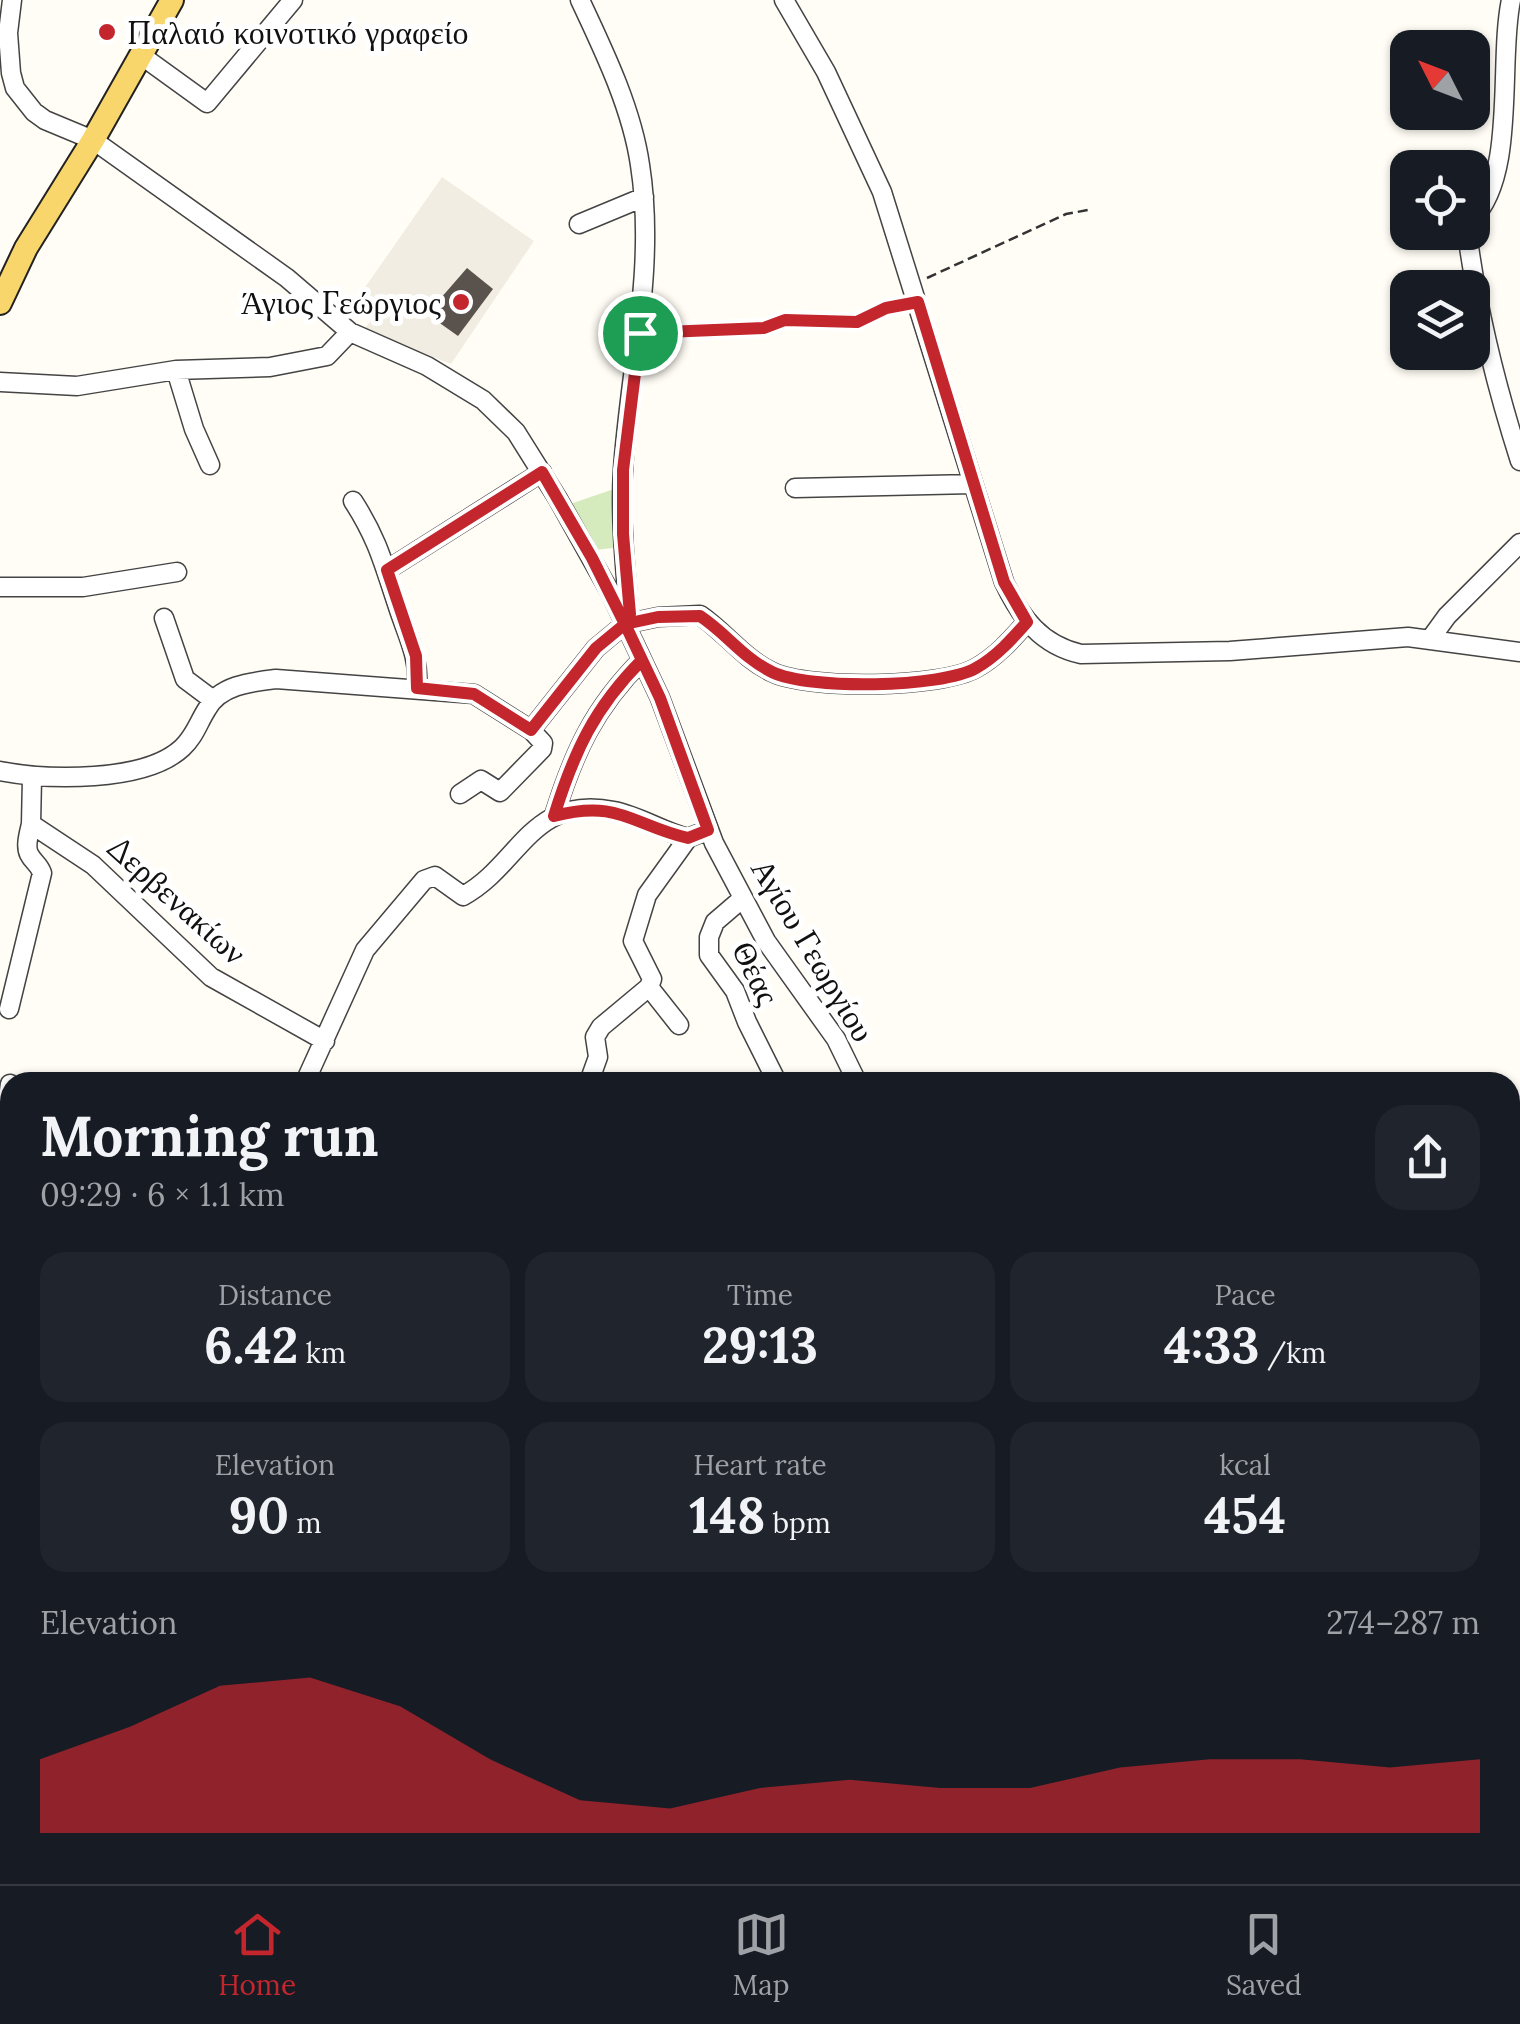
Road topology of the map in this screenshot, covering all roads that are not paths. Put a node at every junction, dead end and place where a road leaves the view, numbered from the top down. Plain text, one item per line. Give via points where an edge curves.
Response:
1 (12, 0) edge
2 (172, 0) edge
3 (293, 0) edge
4 (580, 0) edge
5 (784, 0) edge
6 (1511, 0) edge
7 (142, 56) junction
8 (93, 140) junction
9 (644, 197) junction
10 (1490, 198) edge
11 (580, 224) dead end
12 (1470, 250) edge
13 (2, 292) edge
14 (350, 332) junction
15 (176, 370) junction
16 (0, 382) edge
17 (1520, 461) edge
18 (210, 465) dead end
19 (542, 472) junction
20 (973, 484) junction
21 (795, 488) dead end
22 (353, 501) dead end
23 (1520, 543) edge
24 (387, 570) junction
25 (176, 572) dead end
26 (0, 587) edge
27 (164, 618) dead end
28 (1027, 622) junction
29 (625, 624) junction
30 (1432, 638) junction
31 (1520, 652) edge
32 (642, 660) junction
33 (417, 688) junction
34 (214, 700) junction
35 (531, 730) junction
36 (0, 771) edge
37 (32, 778) junction
38 (460, 794) dead end
39 (554, 816) junction
40 (30, 824) junction
41 (708, 830) junction
42 (688, 838) junction
43 (743, 898) junction
44 (649, 987) junction
45 (9, 1009) dead end
46 (679, 1025) dead end
47 (325, 1041) junction
48 (311, 1072) edge
49 (592, 1072) edge
50 (772, 1072) edge
51 (852, 1072) edge

1 - 8 street, Αγίου Γεωργίου via 8,44 16,88 45,120
2 - 7 main road
3 - 7 street via 207,103
4 - 9 street via 635,141
5 - 20 street via 882,192
6 - 10 street
7 - 8 main road
8 - 13 main road
8 - 14 street, Αγίου Γεωργίου
9 - 11 street
9 - 29 street via 640,333 623,470 630,614
12 - 17 street
14 - 15 street via 327,356 270,368
14 - 19 street, Αγίου Γεωργίου via 484,400
15 - 16 street via 77,386
15 - 18 street
19 - 24 street
19 - 29 street, Αγίου Γεωργίου
20 - 21 street
20 - 28 street via 1004,582
22 - 24 street
23 - 30 street
24 - 33 street via 416,656
25 - 26 street via 84,586
27 - 34 street via 185,679
28 - 29 street via 1000,651 951,678 836,684 775,674 700,616
28 - 30 street via 1052,644 1081,654
29 - 32 street, Αγίου Γεωργίου
29 - 35 street via 596,648
30 - 31 street
32 - 39 street via 596,713
32 - 41 street, Αγίου Γεωργίου
33 - 34 street via 276,679 248,682
33 - 35 street via 474,694
34 - 37 street via 193,738 171,757 120,772
35 - 38 street via 542,749 500,792 481,780
36 - 37 street
37 - 40 street
39 - 42 street via 612,810
39 - 47 street via 469,893 459,894 435,876 424,880 364,950
40 - 45 street via 27,845 42,873
40 - 47 street, Δερβενακίων via 93,865 211,977
41 - 42 street
41 - 43 street, Αγίου Γεωργίου
42 - 44 street via 645,900 633,941 652,979
43 - 50 street, Θέας via 715,922 709,955 735,991
43 - 51 street, Αγίου Γεωργίου
44 - 46 street
44 - 49 street via 601,1026
47 - 48 street

